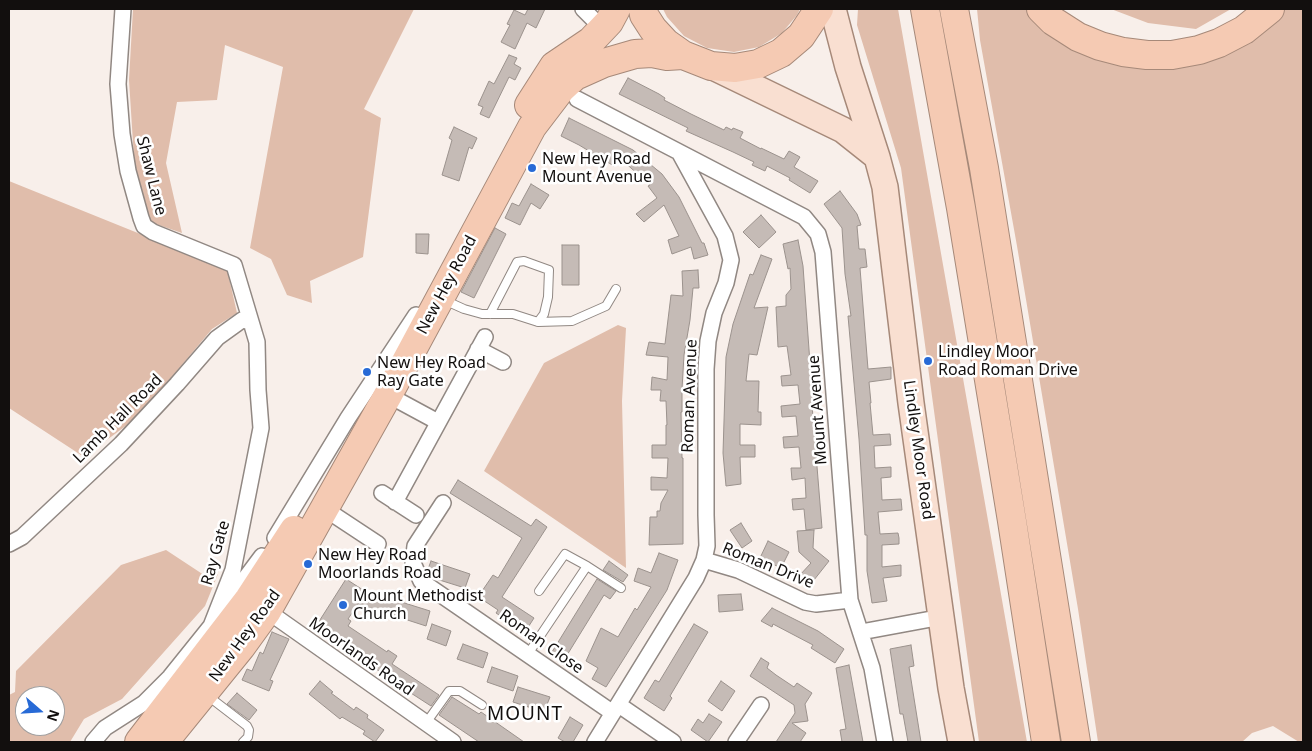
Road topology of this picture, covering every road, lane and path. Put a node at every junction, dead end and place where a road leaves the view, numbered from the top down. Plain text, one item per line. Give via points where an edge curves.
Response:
1 (123, 9) edge
2 (583, 9) edge
3 (643, 9) edge
4 (819, 9) edge
5 (833, 9) edge
6 (925, 9) edge
7 (954, 9) edge
8 (1041, 9) edge
9 (1270, 9) edge
10 (609, 18) edge
11 (636, 54) junction
12 (683, 55) junction
13 (712, 66) junction
14 (577, 99) dead end
15 (679, 152) junction
16 (877, 157) junction
17 (616, 289) dead end
18 (440, 298) junction
19 (490, 314) junction
20 (416, 315) junction
21 (251, 322) junction
22 (538, 322) junction
23 (503, 362) dead end
24 (388, 395) junction
25 (438, 422) junction
26 (443, 504) dead end
27 (326, 509) junction
28 (416, 515) dead end
29 (9, 544) edge
30 (378, 544) dead end
31 (704, 560) junction
32 (587, 566) junction
33 (621, 588) dead end
34 (539, 591) dead end
35 (850, 600) junction
36 (258, 605) junction
37 (942, 616) junction
38 (211, 626) junction
39 (861, 632) junction
40 (528, 654) junction
41 (204, 693) junction
42 (482, 705) dead end
43 (762, 705) dead end
44 (616, 709) junction
45 (426, 723) junction
46 (448, 741) edge
47 (93, 742) edge
48 (138, 742) edge
49 (164, 742) edge
50 (243, 742) edge
51 (595, 742) edge
52 (673, 742) edge
53 (736, 742) edge
54 (885, 742) edge
55 (961, 742) edge
56 (1046, 742) edge
57 (1076, 742) edge

1 - 21 street, Shaw Lane via 118,84 122,134 140,218 144,226 153,232 234,265
2 - 10 street
3 - 12 highway via 654,30
4 - 13 highway via 801,36 781,54 758,64 735,68
5 - 16 main road, Lindley Moor Road
6 - 56 highway via 1003,462
7 - 57 highway via 984,168
8 - 9 highway via 1078,37 1122,52 1147,55 1172,55 1219,43 1244,30
10 - 11 highway
10 - 20 highway, New Hey Road via 591,41 554,66 524,114
11 - 12 highway, New Hey Road
11 - 18 highway, New Hey Road via 575,76 560,89 532,127
12 - 13 highway
13 - 16 main road via 843,130
14 - 15 street
15 - 31 street, Roman Avenue via 726,236 731,260 714,313 706,360 707,546
15 - 35 street, Mount Avenue via 804,217 818,234 823,252
16 - 37 main road, Lindley Moor Road via 890,217 911,403
17 - 22 lane via 606,306 572,321
18 - 19 lane via 464,309
18 - 24 highway, New Hey Road
19 - 22 lane via 513,314
19 - 22 lane via 517,262 524,261 549,270 548,297 544,314
20 - 36 highway, New Hey Road
20 - 38 street, New Hey Road via 271,544
21 - 29 street, Lamb Hall Road via 242,320 217,338 121,444 22,537
21 - 38 street, Ray Gate via 257,342 261,428 233,570
23 - 25 street via 481,343
24 - 25 street
24 - 27 highway, New Hey Road
25 - 28 street via 389,497
26 - 40 street, Roman Close via 415,546 413,563 422,581
27 - 30 street
27 - 36 highway, New Hey Road
31 - 35 street, Roman Drive via 738,570 805,602
31 - 44 street, Roman Avenue
32 - 33 lane
32 - 34 lane via 566,554
32 - 40 lane
35 - 39 street, Mount Avenue
36 - 41 highway, New Hey Road
36 - 45 street, Moorlands Road
36 - 48 highway, New Hey Road
37 - 39 street
37 - 55 main road, Lindley Moor Road
38 - 47 street, Ray Gate via 144,704 104,728
39 - 54 street, Mount Avenue via 872,668
40 - 44 street, Roman Close
41 - 49 highway, New Hey Road
41 - 50 lane via 247,726 248,737
42 - 45 lane via 460,691 449,691
43 - 53 street
44 - 51 street, Roman Avenue
44 - 52 street, Roman Close
45 - 46 street, Moorlands Road

